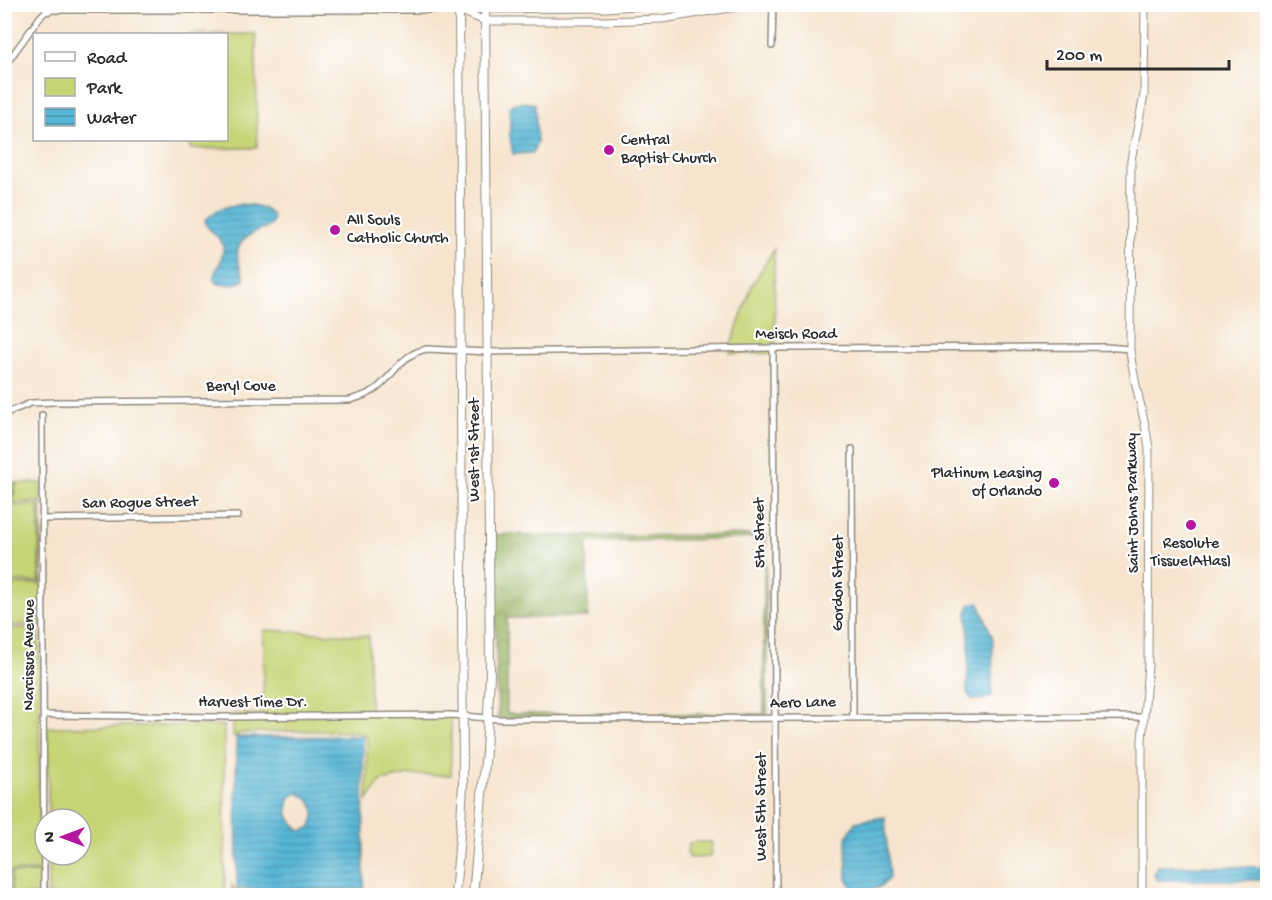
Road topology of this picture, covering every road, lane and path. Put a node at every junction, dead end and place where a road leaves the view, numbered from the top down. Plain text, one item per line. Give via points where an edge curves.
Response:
1 (668, 4) edge
2 (755, 4) edge
3 (773, 4) edge
4 (1145, 4) edge
5 (587, 6) edge
6 (459, 7) edge
7 (485, 7) edge
8 (485, 21) junction
9 (772, 46) dead end
10 (4, 67) edge
11 (773, 348) junction
12 (1130, 349) junction
13 (461, 350) junction
14 (488, 352) junction
15 (4, 414) edge
16 (42, 415) dead end
17 (852, 449) dead end
18 (238, 516) dead end
19 (43, 519) junction
20 (44, 715) junction
21 (463, 716) junction
22 (853, 717) junction
23 (1143, 717) junction
24 (488, 718) junction
25 (775, 718) junction
26 (44, 896) edge
27 (454, 896) edge
28 (473, 896) edge
29 (776, 896) edge
30 (1142, 896) edge

1 - 5 street
2 - 8 street via 662,19
3 - 9 street
4 - 12 street, Saint Johns Parkway via 1144,95 1131,160
5 - 7 street
6 - 7 street
6 - 8 street
6 - 10 street via 53,10 40,17
6 - 13 main road, West 1st Street
7 - 8 main road, West 1st Street
8 - 14 main road, West 1st Street
11 - 12 street, Meisch Road
11 - 14 street, Meisch Road
11 - 25 street, 5th Street
12 - 23 street, Saint Johns Parkway via 1149,449 1148,665
13 - 14 street, Meisch Road
13 - 15 street, Beryl Cove via 418,351 406,357 378,388 350,400 30,403
13 - 21 main road, West 1st Street
14 - 24 main road, West 1st Street
16 - 19 street, Narcissus Avenue
17 - 22 street, Gordon Street
18 - 19 street, San Rogue Street
19 - 20 street, Narcissus Avenue
20 - 21 street, Harvest Time Dr.
20 - 26 street, Narcissus Avenue
21 - 24 street, Aero Lane
21 - 27 main road, West 1st Street via 462,823
22 - 23 street, Aero Lane
22 - 25 street, Aero Lane
23 - 30 street, Saint Johns Parkway
24 - 25 street, Aero Lane
24 - 28 main road, West 1st Street
25 - 29 street, West 5th Street

